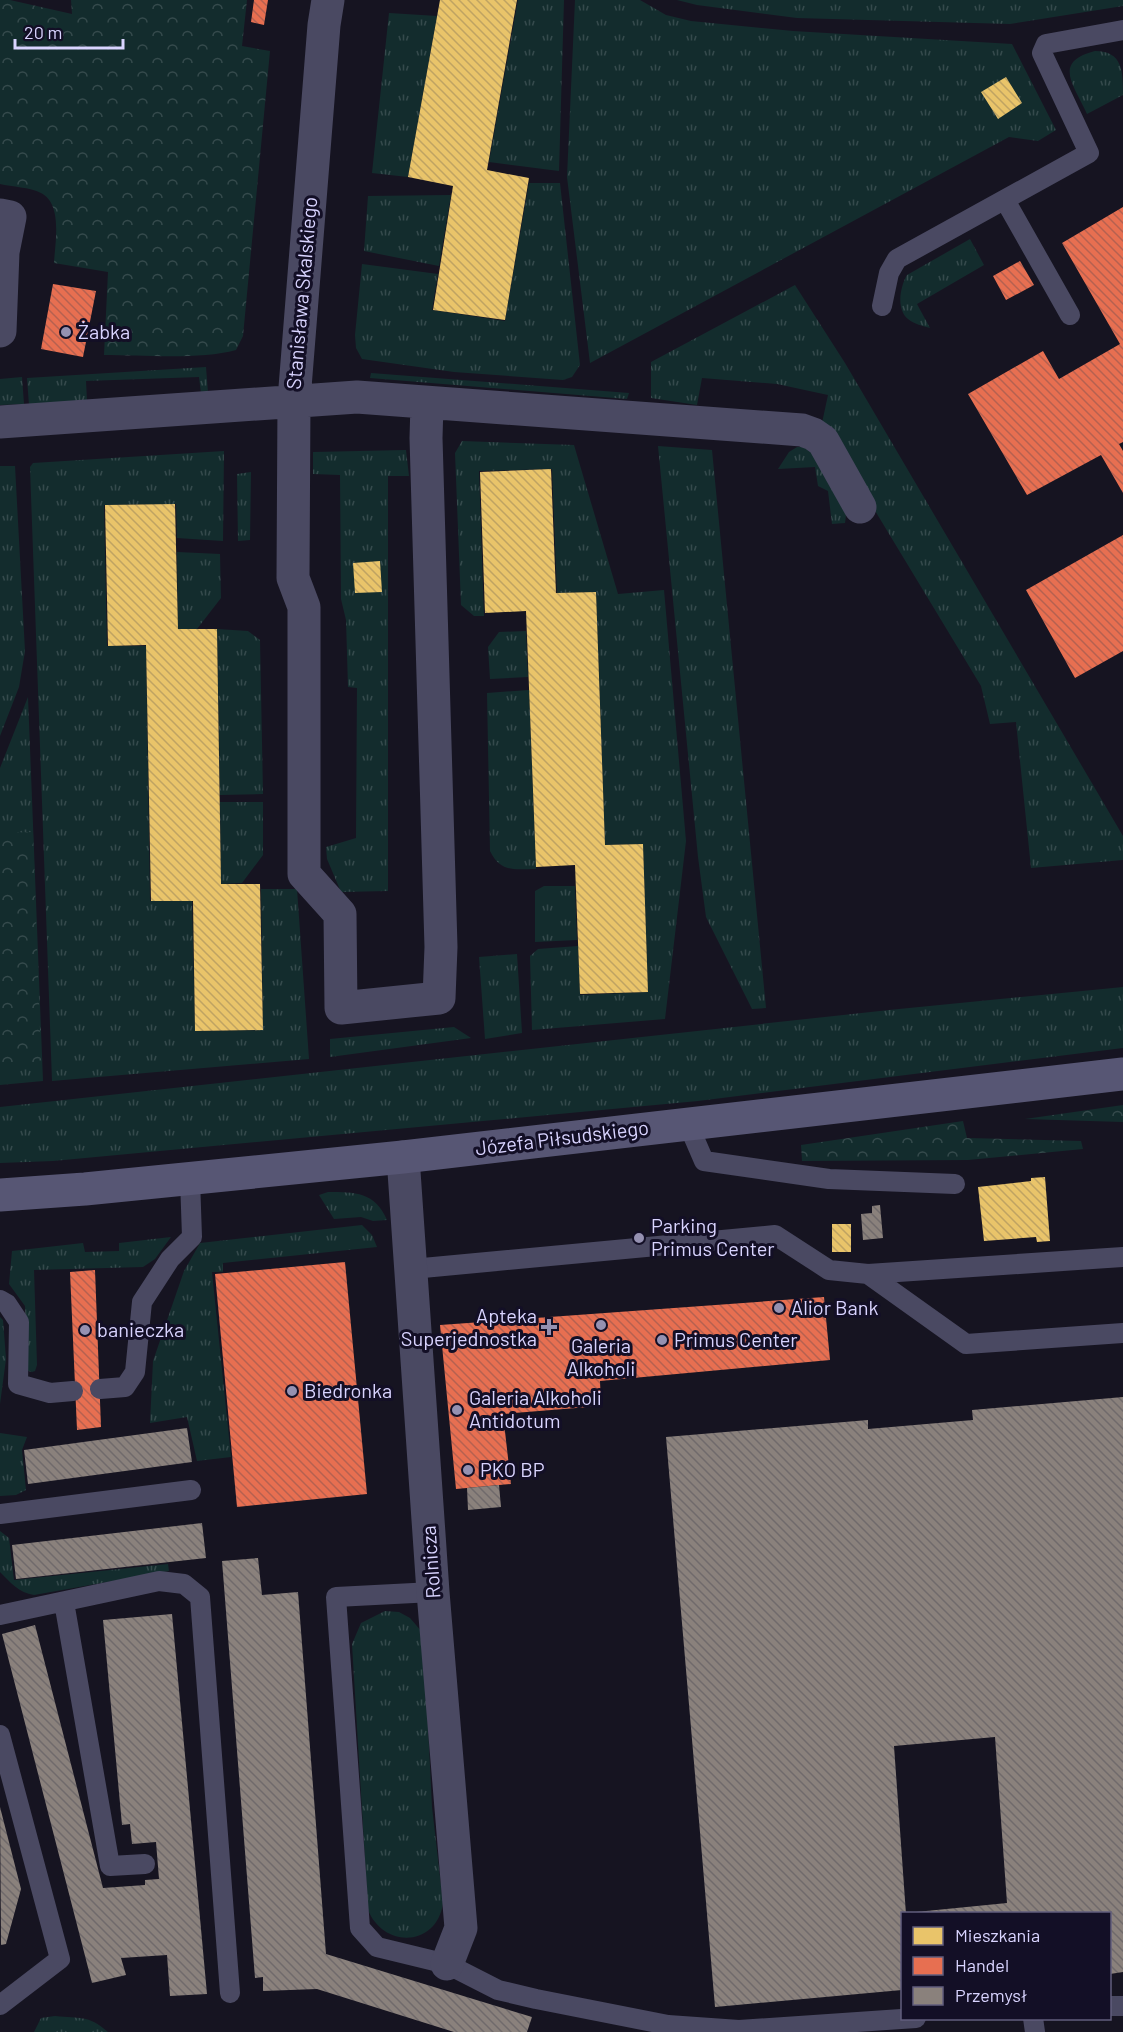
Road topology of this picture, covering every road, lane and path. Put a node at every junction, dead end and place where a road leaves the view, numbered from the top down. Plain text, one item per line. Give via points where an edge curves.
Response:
1 (328, 0) edge
2 (1123, 30) edge
3 (1005, 200) junction
4 (0, 215) edge
5 (882, 306) dead end
6 (1070, 315) dead end
7 (0, 331) edge
8 (294, 400) junction
9 (427, 404) junction
10 (0, 422) edge
11 (860, 507) dead end
12 (1123, 1074) edge
13 (688, 1124) junction
14 (403, 1157) junction
15 (190, 1179) junction
16 (955, 1184) dead end
17 (0, 1195) edge
18 (1123, 1257) edge
19 (412, 1269) junction
20 (868, 1274) junction
21 (0, 1300) edge
22 (1123, 1333) edge
23 (100, 1389) dead end
24 (74, 1391) dead end
25 (191, 1490) dead end
26 (0, 1514) edge
27 (433, 1592) junction
28 (64, 1602) junction
29 (0, 1615) edge
30 (0, 1735) edge
31 (145, 1864) dead end
32 (447, 1964) junction
33 (230, 1993) dead end
34 (0, 2006) edge
35 (901, 2020) edge

1 - 8 street, Stanisława Skalskiego
2 - 3 lane via 1046,44 1042,53 1089,153
3 - 5 lane via 897,260 889,273
3 - 6 lane
4 - 7 street via 10,217 3,252
8 - 9 street via 357,398
8 - 9 street via 293,578 304,608 304,874 340,914 340,1008 439,998 441,947
8 - 10 street, Stanisława Skalskiego
9 - 11 street via 802,430 823,441
12 - 13 street, Józefa Piłsudskiego
13 - 14 street, Józefa Piłsudskiego
13 - 16 lane via 704,1161 829,1179
14 - 15 street, Józefa Piłsudskiego
14 - 19 street, Rolnicza
15 - 17 street, Józefa Piłsudskiego
15 - 23 lane via 192,1237 170,1259 142,1302 135,1372 126,1387
18 - 20 lane
19 - 20 lane via 776,1235 829,1270
19 - 27 street, Rolnicza
20 - 22 lane via 966,1344
21 - 24 lane via 19,1322 18,1384 50,1393
25 - 26 lane
27 - 32 street, Rolnicza via 461,1928
27 - 32 lane via 336,1597 360,1928 377,1947
28 - 29 lane
28 - 31 lane via 110,1866
28 - 33 lane via 159,1581 184,1584 200,1598
30 - 34 lane via 60,1959
32 - 35 lane via 498,1990 668,2025 739,2030

